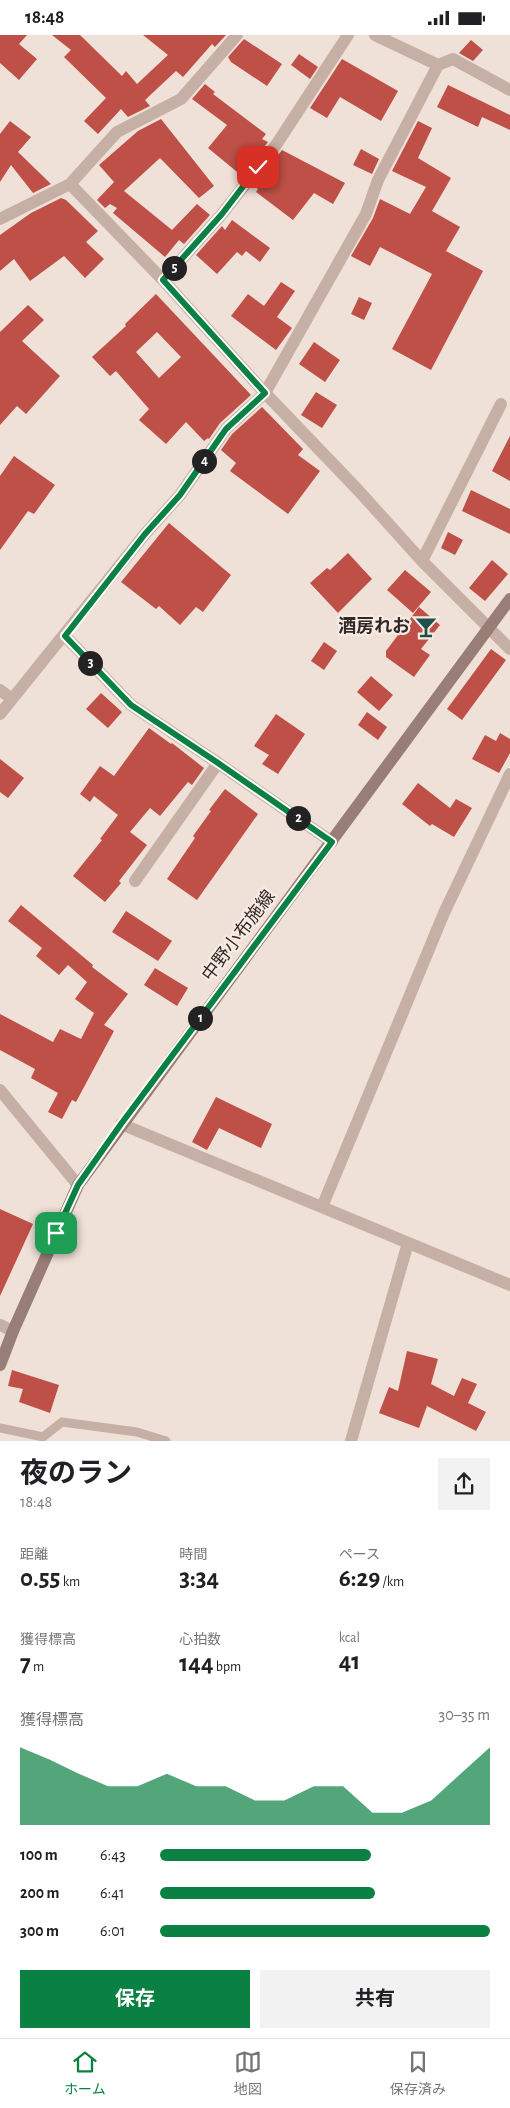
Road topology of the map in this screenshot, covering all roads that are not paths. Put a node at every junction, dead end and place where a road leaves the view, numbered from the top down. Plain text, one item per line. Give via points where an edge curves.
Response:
1 (237, 35) edge
2 (375, 35) edge
3 (346, 36) edge
4 (438, 65) junction
5 (510, 90) edge
6 (70, 184) junction
7 (0, 219) edge
8 (163, 280) junction
9 (265, 393) junction
10 (501, 404) dead end
11 (422, 561) junction
12 (510, 599) edge
13 (488, 629) junction
14 (65, 636) junction
15 (510, 649) edge
16 (0, 690) edge
17 (12, 699) junction
18 (0, 715) edge
19 (218, 763) junction
20 (510, 775) edge
21 (332, 842) junction
22 (135, 881) dead end
23 (0, 1090) edge
24 (121, 1124) junction
25 (78, 1185) junction
26 (322, 1207) junction
27 (408, 1243) junction
28 (510, 1285) edge
29 (0, 1325) edge
30 (13, 1331) junction
31 (0, 1365) edge
32 (0, 1429) edge
33 (136, 1436) edge
34 (166, 1441) edge
35 (352, 1441) edge

1 - 6 street via 180,99 117,132
2 - 4 street
3 - 8 street via 276,145 222,214
4 - 5 street via 452,59
4 - 9 street via 378,180 366,214
6 - 7 street
6 - 8 street
8 - 9 street
9 - 11 street
9 - 14 street via 226,429 180,495
10 - 11 street
11 - 13 street
12 - 13 main road, 中野小布施線
13 - 15 street
13 - 21 main road, 中野小布施線
14 - 17 street
14 - 19 street via 131,705
16 - 17 street
17 - 18 street
19 - 21 street
19 - 22 street
20 - 26 street via 444,913
21 - 24 main road, 中野小布施線
23 - 25 street
24 - 25 main road, 中野小布施線
24 - 26 street
25 - 30 main road, 中野小布施線
26 - 27 street
27 - 28 street
27 - 35 street
29 - 30 street
30 - 31 main road, 中野小布施線
32 - 33 lane via 43,1437 62,1422
33 - 34 lane

